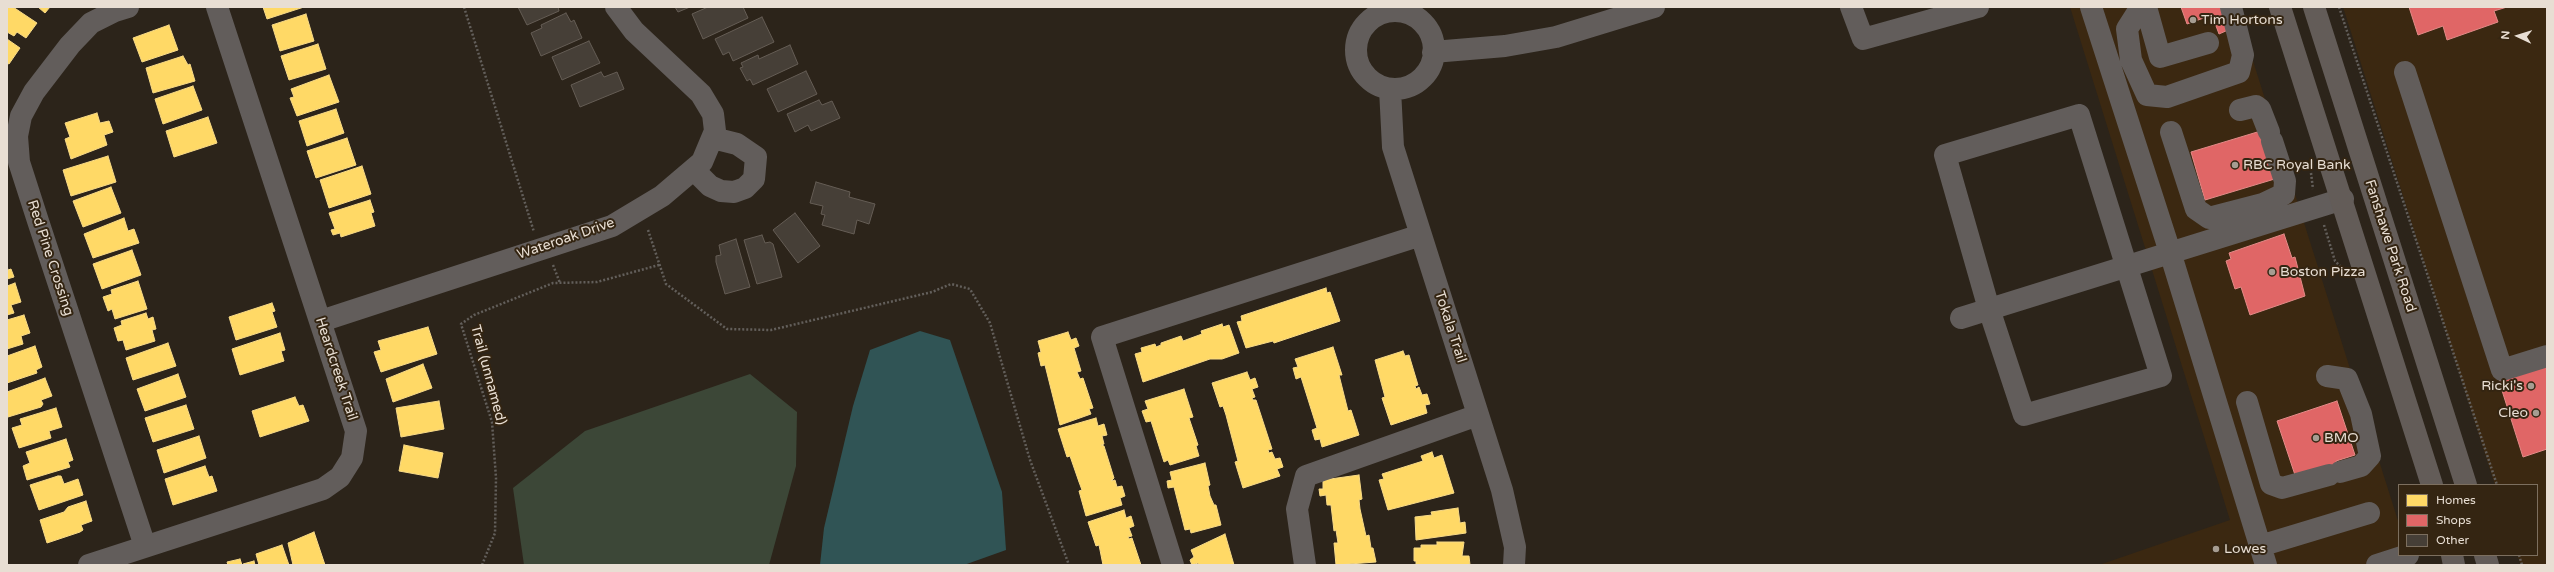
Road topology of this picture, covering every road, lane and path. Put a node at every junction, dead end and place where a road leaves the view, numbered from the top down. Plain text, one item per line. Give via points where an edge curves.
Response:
1 (128, 7) edge
2 (217, 7) edge
3 (464, 7) edge
4 (616, 7) edge
5 (1654, 7) edge
6 (1851, 7) edge
7 (1978, 7) edge
8 (2091, 7) edge
9 (2141, 7) edge
10 (2146, 7) edge
11 (2231, 7) edge
12 (2280, 7) edge
13 (2314, 7) edge
14 (2339, 7) edge
15 (1381, 10) edge
16 (2208, 43) dead end
17 (1433, 52) junction
18 (2405, 72) dead end
19 (1390, 89) junction
20 (2240, 110) dead end
21 (2171, 132) dead end
22 (713, 138) junction
23 (694, 170) junction
24 (2343, 199) junction
25 (648, 230) dead end
26 (1421, 235) junction
27 (2170, 252) junction
28 (546, 256) junction
29 (659, 265) junction
30 (2126, 266) junction
31 (560, 283) junction
32 (1989, 309) junction
33 (1961, 318) dead end
34 (321, 321) junction
35 (2547, 356) edge
36 (2327, 376) dead end
37 (2247, 402) dead end
38 (1478, 415) junction
39 (2432, 484) edge
40 (2466, 484) edge
41 (2497, 484) edge
42 (2369, 513) dead end
43 (145, 546) junction
44 (2263, 555) edge
45 (2405, 556) edge
46 (89, 565) edge
47 (482, 565) edge
48 (1069, 565) edge
49 (1172, 565) edge
50 (1305, 565) edge
51 (1514, 565) edge
52 (2377, 565) edge

1 - 43 street, Red Pine Crossing via 91,23 70,45 34,92 22,116 17,136 20,162 31,198
2 - 34 street, Heardcreek Trail
3 - 28 path
4 - 22 street, Wateroak Drive via 634,31 701,94 712,114 715,131
5 - 17 street via 1556,37 1505,46
6 - 7 street via 1863,39
8 - 27 street
9 - 11 street via 2127,30 2130,60 2146,95 2167,97 2239,72 2243,55
10 - 16 street via 2160,57
12 - 24 main road
13 - 40 main road, Fanshawe Park Road
14 - 41 path
15 - 17 street via 1407,13 1418,19 1427,28
15 - 19 street via 1362,30 1357,42 1356,55 1359,67 1367,78
17 - 19 street via 1431,65 1424,76 1402,89
18 - 35 street via 2502,370
19 - 26 street, Tokala Trail via 1393,147
20 - 21 street via 2256,106 2260,109 2285,181 2284,194 2263,204 2209,218 2196,209
22 - 23 street, Wateroak Drive via 702,162
22 - 23 street via 738,144 756,157 754,179 745,188 734,192 721,191 710,186
23 - 28 street, Wateroak Drive via 662,196 612,226
24 - 27 street
24 - 39 main road
25 - 29 path
26 - 38 street, Tokala Trail
26 - 49 street via 1102,337
27 - 30 street
27 - 44 street
28 - 31 path
28 - 34 street, Wateroak Drive
29 - 31 path, Trail (unnamed) via 597,282
29 - 48 path via 666,284 727,329 772,330 932,292 951,284 970,289 990,322 1030,460
30 - 32 street
30 - 32 street via 2160,376 2024,415
30 - 32 street via 2079,115 1944,155
31 - 47 path, Trail (unnamed) via 553,283 474,315 461,324 492,429 496,478 495,533
32 - 33 street
34 - 43 street, Heardcreek Trail via 356,431 352,458 340,477 323,489
36 - 37 street via 2347,379 2361,414 2370,456 2361,466 2282,488 2271,484
38 - 50 street via 1306,476 1297,508
38 - 51 street, Tokala Trail via 1502,490 1515,547
42 - 44 street
43 - 46 street, Heardcreek Trail
45 - 52 street

